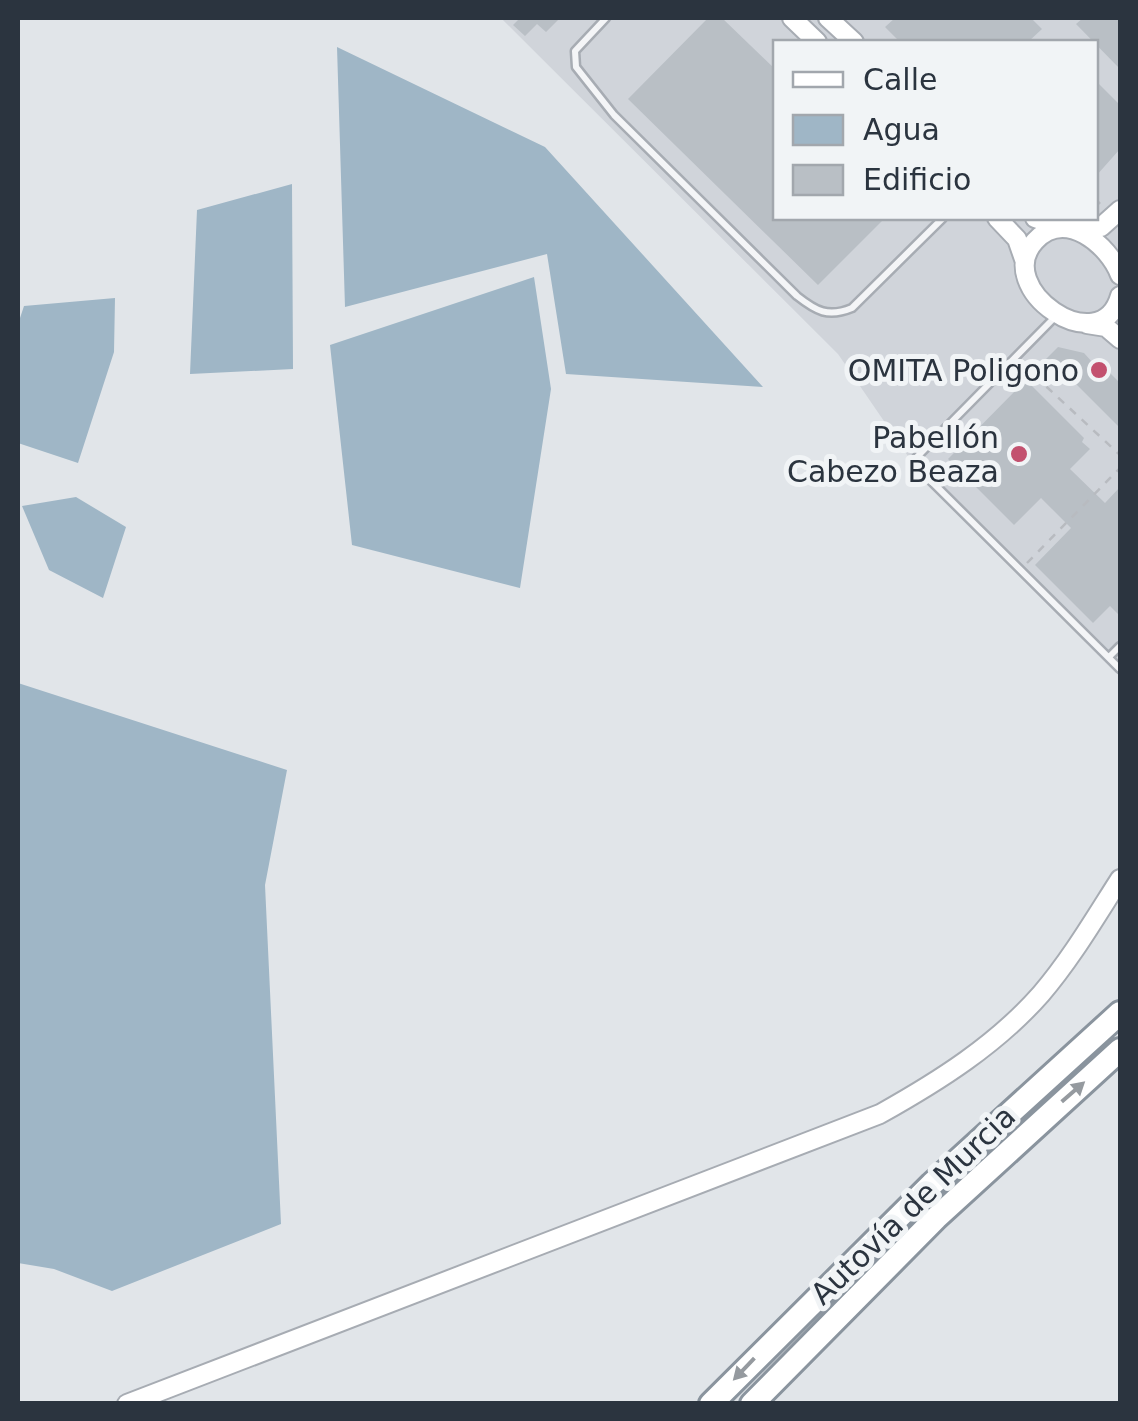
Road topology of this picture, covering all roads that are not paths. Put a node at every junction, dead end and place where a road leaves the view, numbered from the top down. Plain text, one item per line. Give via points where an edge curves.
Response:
1 (606, 18) edge
2 (792, 18) edge
3 (819, 40) edge
4 (1120, 210) edge
5 (940, 220) edge
6 (998, 220) edge
7 (1041, 220) edge
8 (1070, 229) junction
9 (1025, 266) junction
10 (1120, 275) edge
11 (1120, 296) edge
12 (1057, 315) junction
13 (1081, 323) junction
14 (1120, 340) edge
15 (1120, 646) edge
16 (1109, 658) junction
17 (1120, 669) edge
18 (1120, 879) edge
19 (1120, 1013) edge
20 (1120, 1051) edge
21 (127, 1404) edge
22 (712, 1404) edge
23 (752, 1404) edge

1 - 5 lane via 575,51 576,67 614,116 818,312 852,308
2 - 3 main road
4 - 8 main road via 1101,227
6 - 9 main road via 1017,239
7 - 8 main road
8 - 9 main road via 1036,239
8 - 10 main road via 1102,246
9 - 12 main road via 1032,287
11 - 13 main road via 1103,319
12 - 13 main road
12 - 16 lane via 912,462
13 - 14 main road via 1106,328
15 - 16 lane
16 - 17 lane
18 - 21 main road via 1068,960 1000,1036 940,1081 880,1114
19 -> 22 highway, Autovía de Murcia via 932,1184
23 -> 20 highway, Autovía de Murcia via 936,1218

